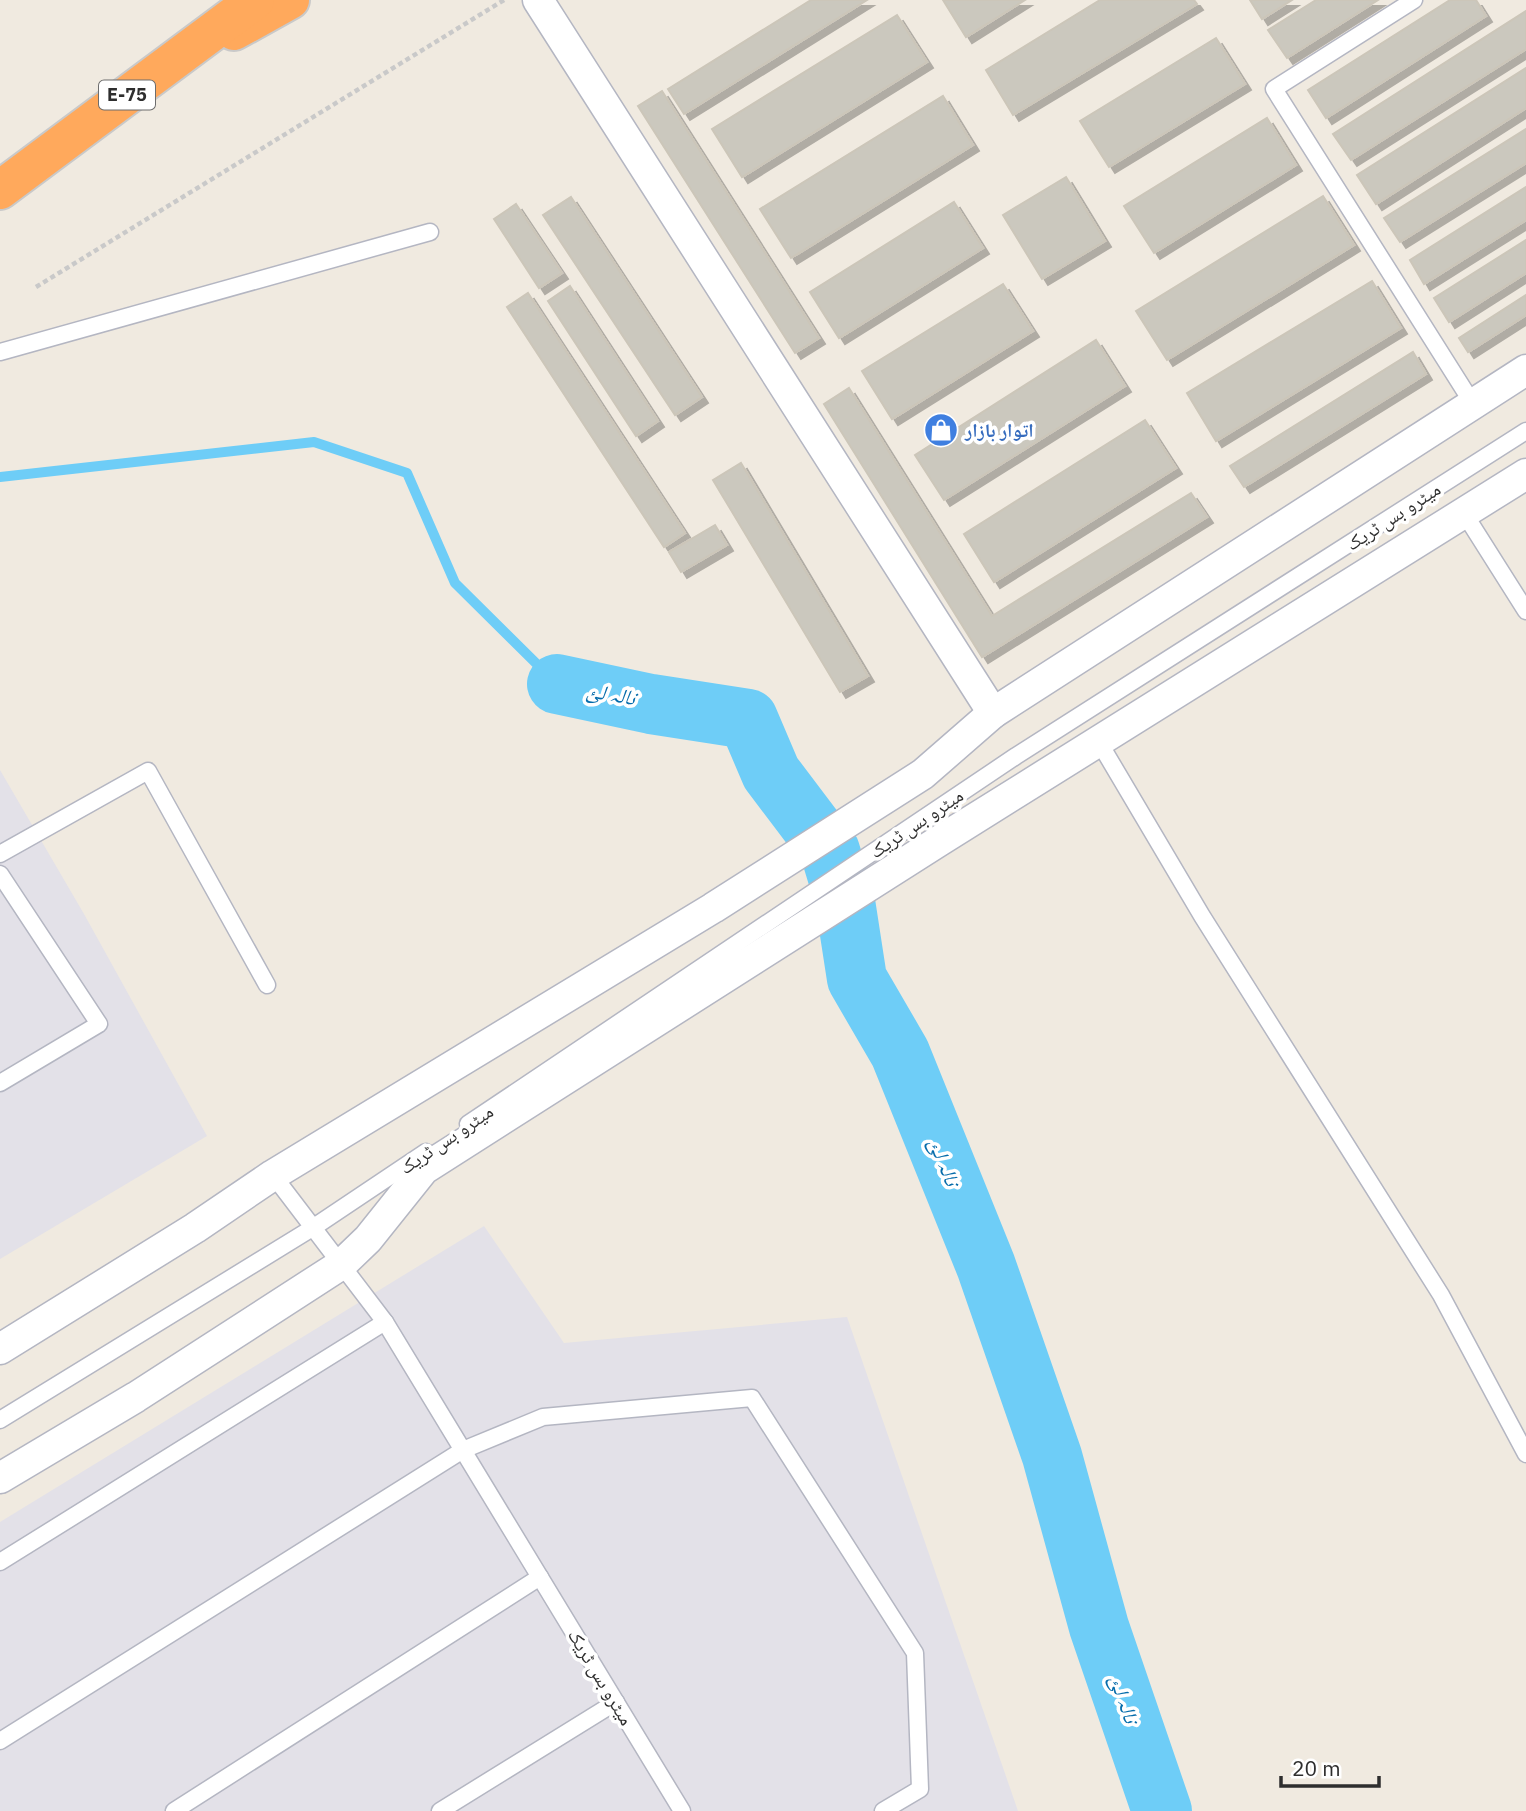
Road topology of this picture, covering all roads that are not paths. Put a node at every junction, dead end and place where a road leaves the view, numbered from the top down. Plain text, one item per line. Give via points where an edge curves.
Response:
1 (255, 0) edge
2 (290, 0) edge
3 (538, 0) edge
4 (1414, 0) edge
5 (155, 75) junction
6 (0, 190) edge
7 (430, 232) dead end
8 (0, 352) edge
9 (1526, 370) edge
10 (1473, 404) junction
11 (1526, 431) edge
12 (1526, 474) edge
13 (1464, 513) junction
14 (1526, 611) edge
15 (993, 713) junction
16 (1099, 742) junction
17 (0, 854) edge
18 (0, 874) edge
19 (267, 985) dead end
20 (0, 1083) edge
21 (273, 1175) junction
22 (314, 1227) junction
23 (342, 1264) junction
24 (385, 1322) junction
25 (0, 1349) edge
26 (0, 1420) edge
27 (463, 1450) junction
28 (1526, 1454) edge
29 (0, 1478) edge
30 (0, 1562) edge
31 (540, 1577) junction
32 (616, 1702) junction
33 (0, 1741) edge
34 (174, 1811) edge
35 (440, 1811) edge
36 (682, 1811) edge
37 (883, 1811) edge

1 - 5 highway, E-75
2 - 5 highway
3 - 15 street
4 - 10 lane via 1274,89
5 - 6 highway, E-75
7 - 8 lane
9 - 10 street
10 - 15 street
11 - 22 lane, میٹرو بس ٹریک via 939,807
12 - 13 street
13 - 14 lane
13 - 16 street
15 - 21 street via 923,774 713,908
16 - 23 street via 424,1169
16 - 28 lane via 1202,916 1441,1294
17 - 19 lane via 148,771
18 - 20 lane via 99,1024
21 - 22 lane, میٹرو بس ٹریک
21 - 25 street
22 - 23 lane, میٹرو بس ٹریک
22 - 26 lane, میٹرو بس ٹریک
23 - 24 lane, میٹرو بس ٹریک
23 - 29 street
24 - 27 lane, میٹرو بس ٹریک
24 - 30 lane
27 - 31 lane, میٹرو بس ٹریک
27 - 33 lane
27 - 37 lane via 543,1417 752,1398 915,1653 920,1789
31 - 32 lane, میٹرو بس ٹریک
31 - 34 lane
32 - 35 lane
32 - 36 lane, میٹرو بس ٹریک

